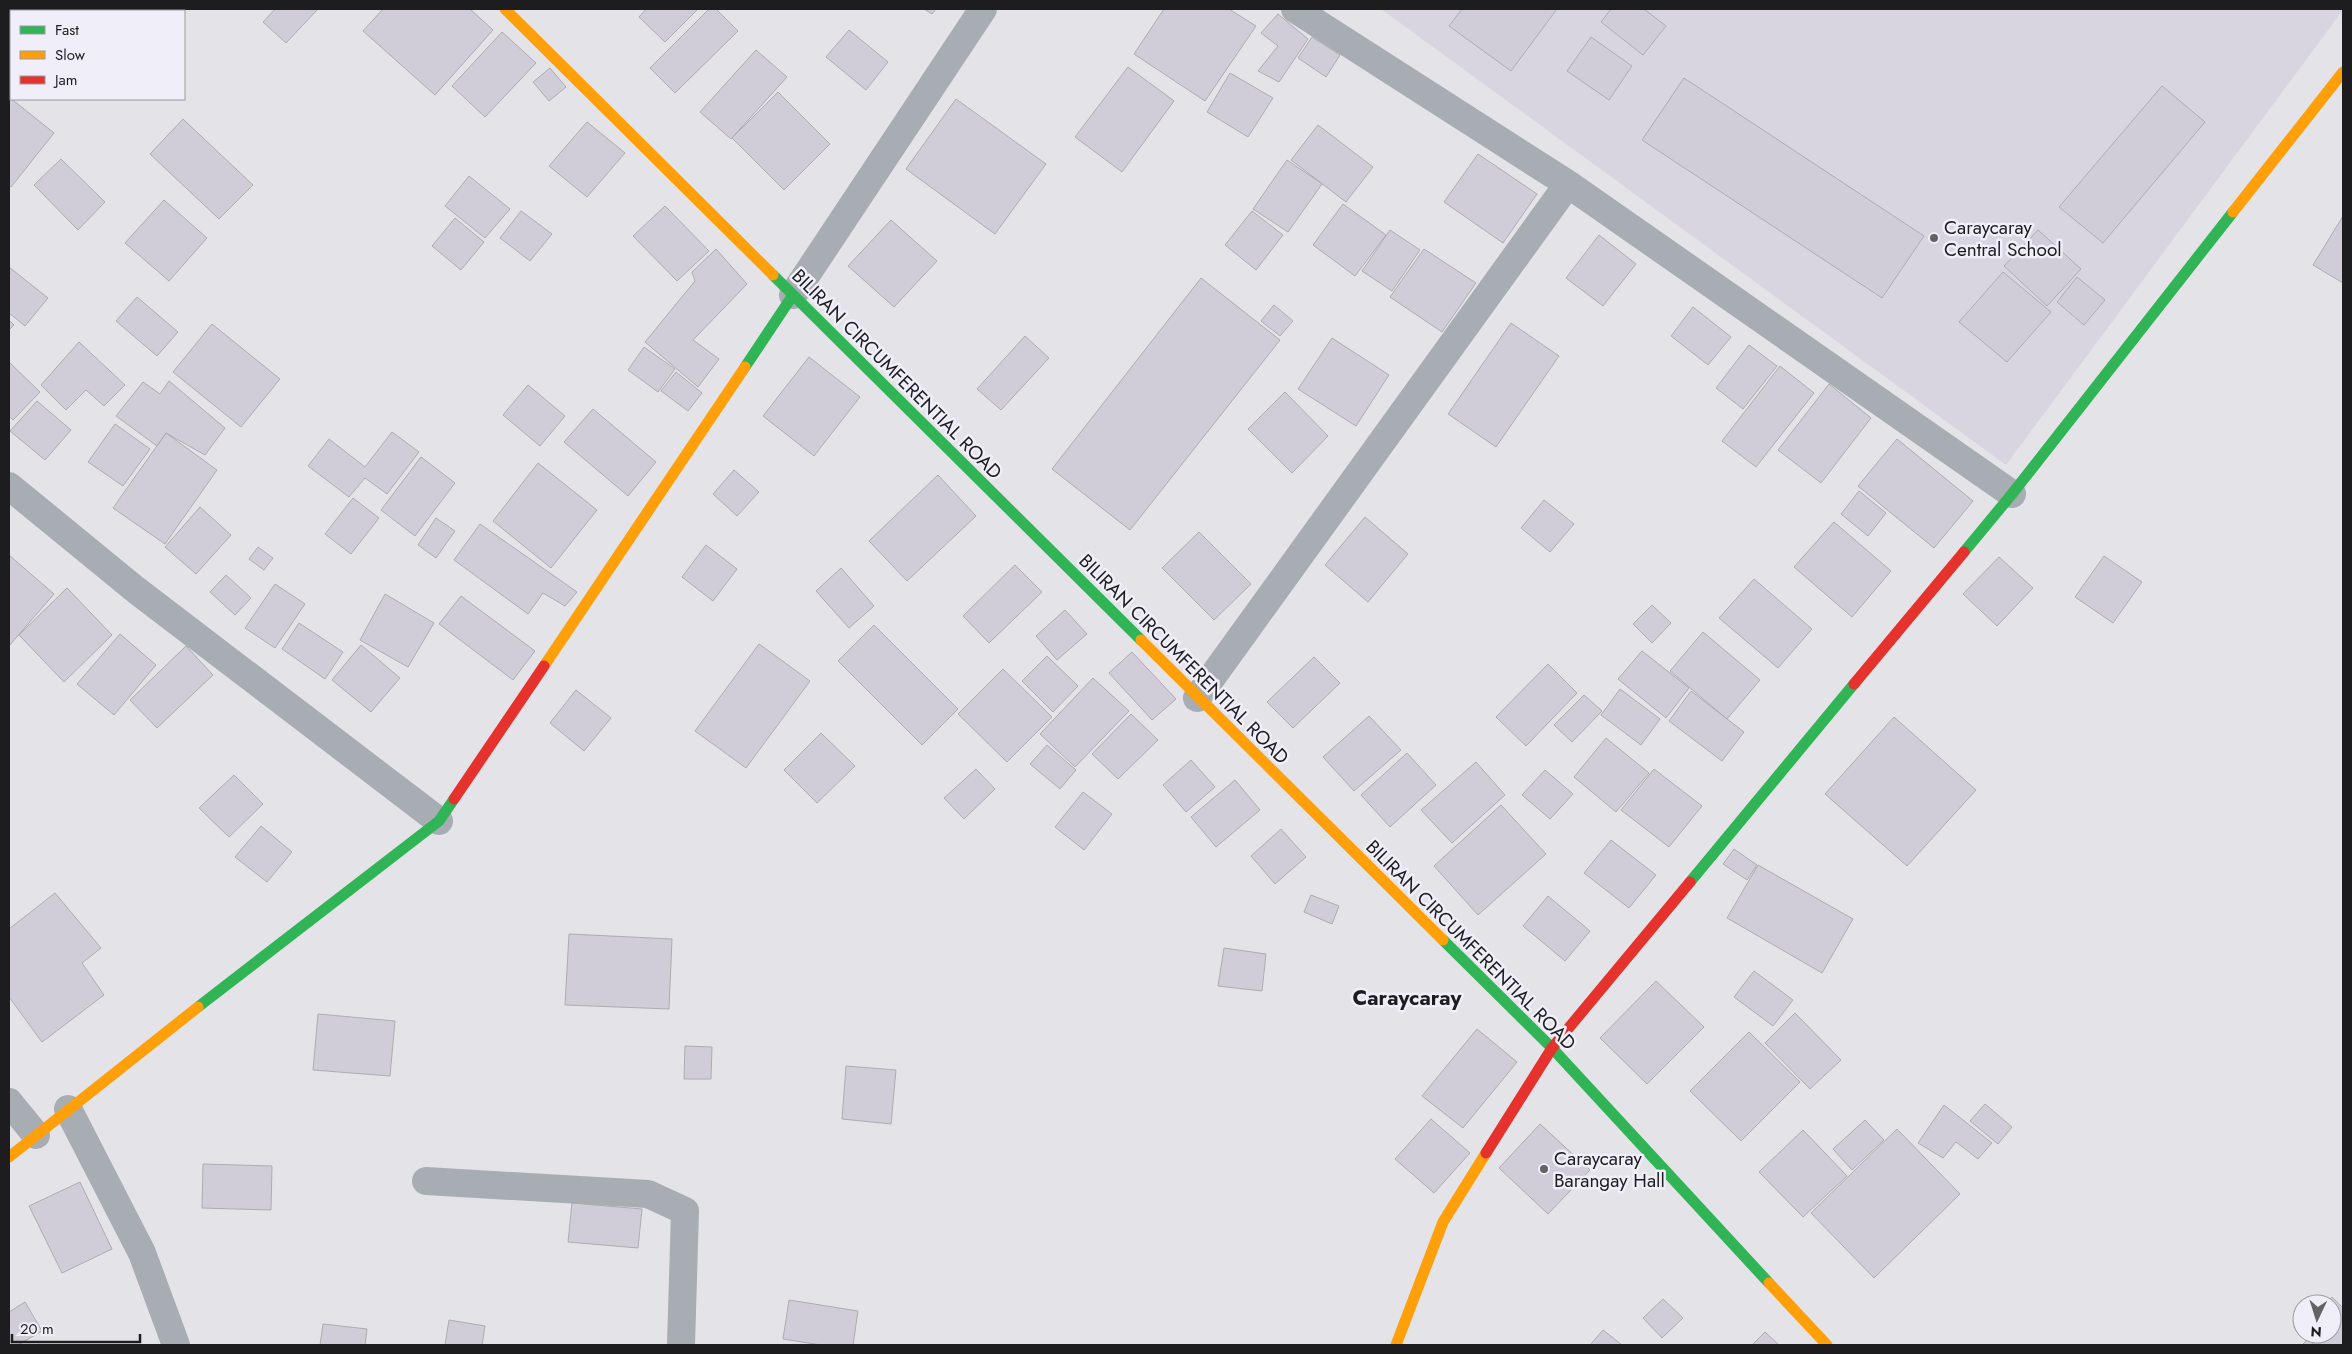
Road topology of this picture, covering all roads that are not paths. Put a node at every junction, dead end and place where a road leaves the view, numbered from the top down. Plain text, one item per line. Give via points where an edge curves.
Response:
1 (505, 9) edge
2 (983, 9) edge
3 (1295, 9) edge
4 (2343, 72) edge
5 (1568, 184) junction
6 (793, 295) junction
7 (9, 486) edge
8 (2012, 494) junction
9 (1197, 698) junction
10 (439, 822) junction
11 (1552, 1048) junction
12 (9, 1102) edge
13 (68, 1109) junction
14 (36, 1135) junction
15 (9, 1157) edge
16 (426, 1181) dead end
17 (176, 1345) edge
18 (681, 1345) edge
19 (1396, 1345) edge
20 (1827, 1345) edge

1 - 6 street, BILIRAN CIRCUMFERENTIAL ROAD
2 - 6 street
3 - 5 street
4 - 8 street
5 - 8 street
5 - 9 street
6 - 9 street, BILIRAN CIRCUMFERENTIAL ROAD
6 - 10 street
7 - 10 street via 136,590
8 - 11 street
9 - 11 street, BILIRAN CIRCUMFERENTIAL ROAD
10 - 13 street
11 - 19 street via 1443,1222
11 - 20 street, BILIRAN CIRCUMFERENTIAL ROAD
12 - 14 street
13 - 14 street
13 - 17 street via 142,1253
14 - 15 street
16 - 18 street via 648,1194 685,1211

